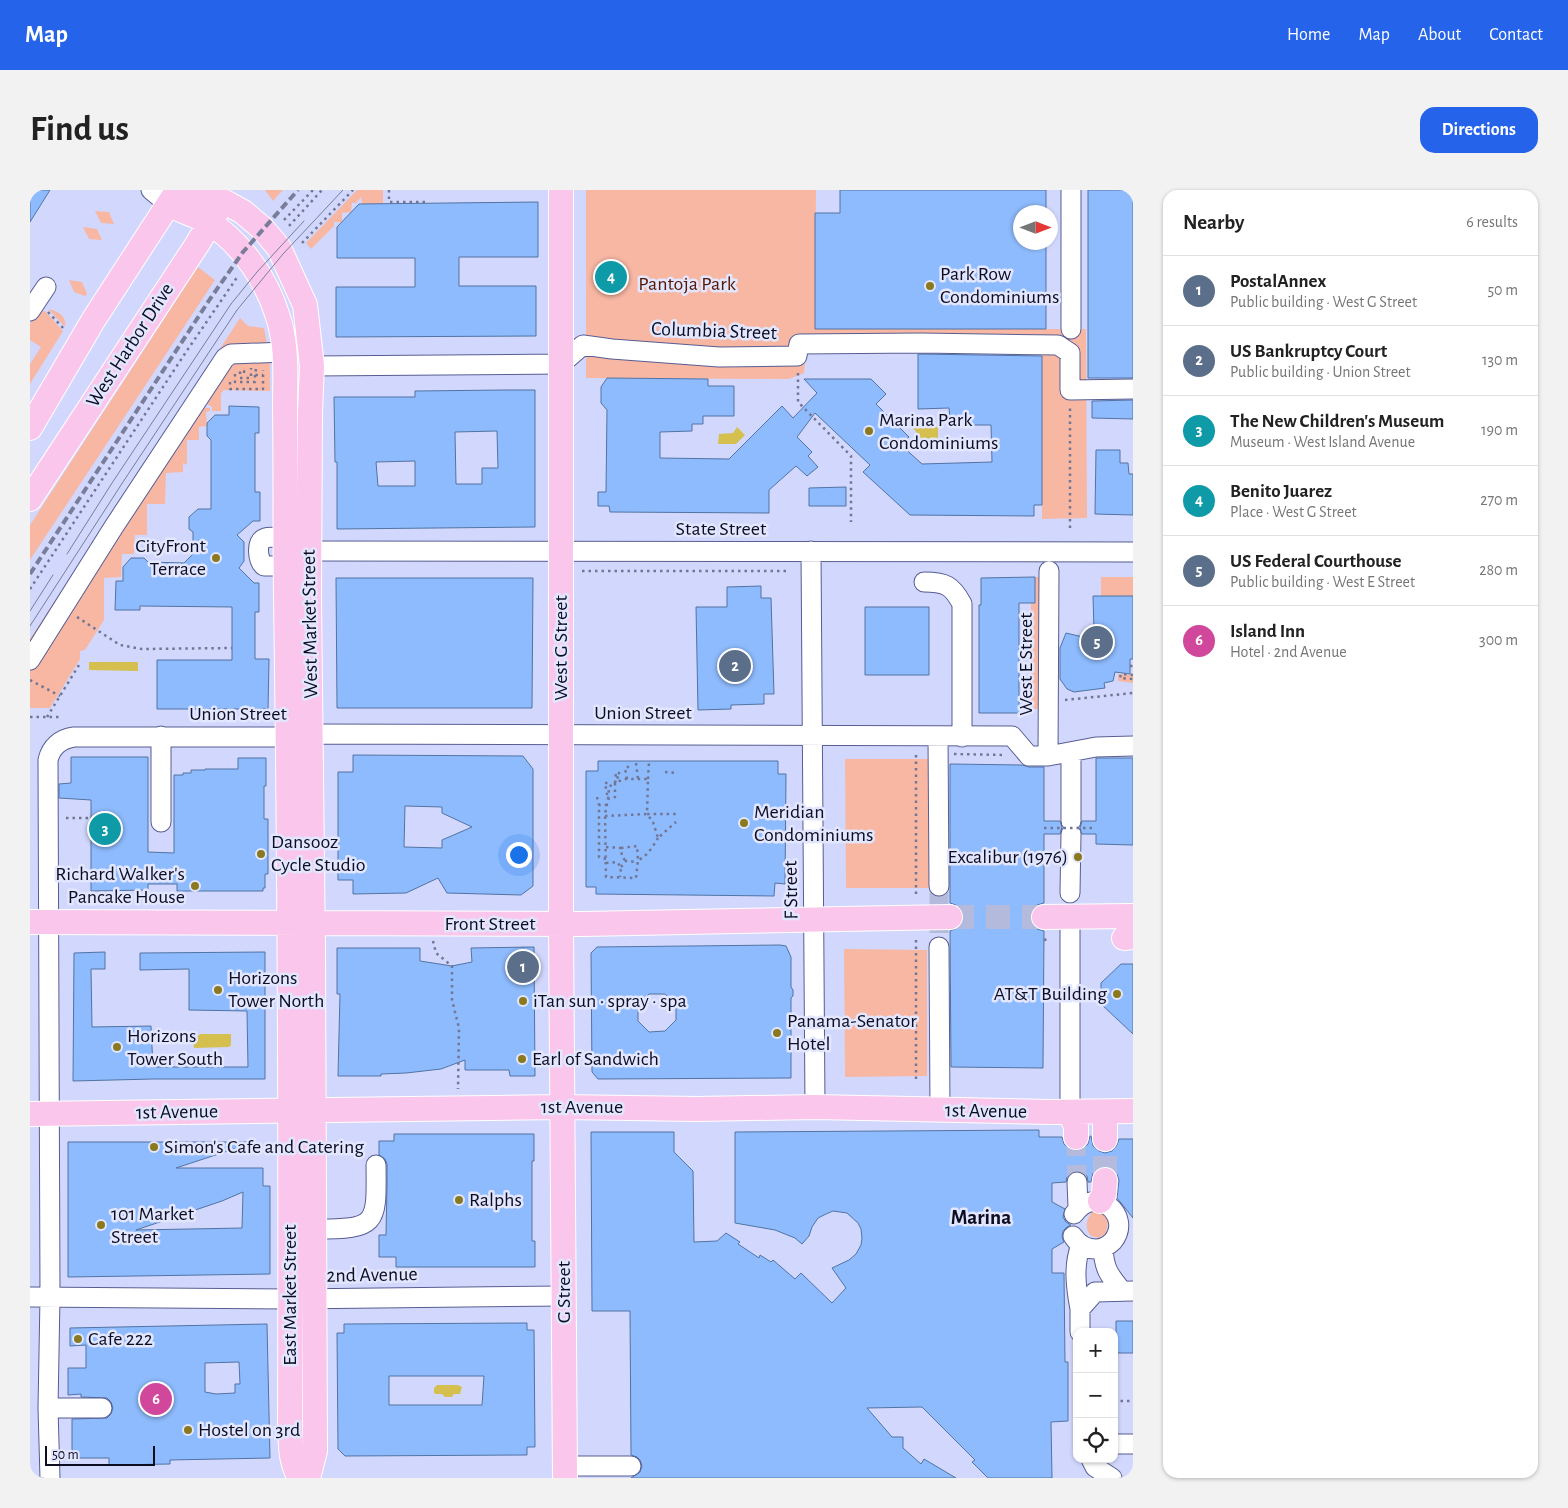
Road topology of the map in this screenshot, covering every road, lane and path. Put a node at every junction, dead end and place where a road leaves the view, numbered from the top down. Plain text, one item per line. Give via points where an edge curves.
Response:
1 (151, 190) edge
2 (194, 190) edge
3 (313, 190) edge
4 (322, 190) edge
5 (353, 190) edge
6 (389, 190) edge
7 (561, 190) edge
8 (1071, 190) edge
9 (226, 196) edge
10 (174, 197) edge
11 (427, 202) dead end
12 (284, 220) dead end
13 (210, 223) junction
14 (289, 226) dead end
15 (302, 243) dead end
16 (241, 272) dead end
17 (46, 286) dead end
18 (36, 309) edge
19 (1071, 329) dead end
20 (69, 333) dead end
21 (274, 353) junction
22 (797, 356) junction
23 (236, 363) junction
24 (561, 364) junction
25 (312, 366) junction
26 (244, 373) dead end
27 (259, 375) junction
28 (1133, 389) edge
29 (1070, 390) junction
30 (30, 428) edge
31 (286, 480) junction
32 (30, 499) edge
33 (851, 522) dead end
34 (1070, 528) dead end
35 (285, 538) junction
36 (309, 551) junction
37 (561, 551) junction
38 (810, 551) junction
39 (1133, 552) edge
40 (582, 571) dead end
41 (789, 571) dead end
42 (1049, 571) dead end
43 (924, 582) dead end
44 (309, 584) junction
45 (30, 589) edge
46 (90, 626) dead end
47 (232, 648) dead end
48 (30, 660) edge
49 (79, 665) dead end
50 (1133, 675) edge
51 (30, 680) edge
52 (1133, 680) edge
53 (1133, 693) edge
54 (60, 696) junction
55 (1049, 701) junction
56 (30, 717) edge
57 (47, 717) junction
58 (61, 717) dead end
59 (300, 735) junction
60 (561, 735) junction
61 (161, 736) junction
62 (812, 736) junction
63 (938, 736) junction
64 (962, 736) junction
65 (1133, 746) edge
66 (1071, 752) junction
67 (948, 754) dead end
68 (916, 755) dead end
69 (1029, 756) junction
70 (1048, 756) junction
71 (649, 762) dead end
72 (628, 763) dead end
73 (636, 763) dead end
74 (665, 772) dead end
75 (676, 773) dead end
76 (627, 779) junction
77 (638, 779) junction
78 (648, 779) junction
79 (597, 797) dead end
80 (608, 799) junction
81 (606, 805) junction
82 (599, 806) junction
83 (647, 814) junction
84 (676, 814) dead end
85 (605, 816) junction
86 (66, 818) dead end
87 (90, 818) dead end
88 (161, 822) dead end
89 (676, 822) dead end
90 (1044, 828) dead end
91 (1096, 828) dead end
92 (658, 838) junction
93 (606, 846) junction
94 (621, 848) junction
95 (622, 857) junction
96 (606, 861) junction
97 (626, 861) junction
98 (638, 861) junction
99 (616, 862) junction
100 (621, 867) junction
101 (620, 877) junction
102 (939, 886) tunnel mouth
103 (1070, 893) dead end
104 (916, 894) dead end
105 (1070, 916) junction
106 (1133, 916) edge
107 (950, 917) tunnel mouth
108 (814, 919) junction
109 (39, 922) edge
110 (289, 923) junction
111 (312, 924) junction
112 (432, 924) junction
113 (561, 924) junction
114 (1044, 928) joint
115 (1050, 939) dead end
116 (916, 940) dead end
117 (939, 947) tunnel mouth
118 (916, 1080) dead end
119 (458, 1087) dead end
120 (562, 1107) junction
121 (815, 1107) junction
122 (940, 1110) junction
123 (290, 1111) junction
124 (314, 1111) junction
125 (1133, 1111) edge
126 (1070, 1112) junction
127 (1105, 1112) junction
128 (39, 1114) edge
129 (1076, 1137) tunnel mouth
130 (1105, 1139) tunnel mouth
131 (376, 1165) dead end
132 (290, 1172) junction
133 (1077, 1182) tunnel mouth
134 (314, 1220) junction
135 (1103, 1248) junction
136 (1127, 1291) edge
137 (564, 1296) junction
138 (30, 1297) edge
139 (50, 1297) junction
140 (291, 1298) junction
141 (315, 1298) junction
142 (1080, 1309) junction
143 (1080, 1328) edge
144 (1118, 1401) edge
145 (1133, 1401) edge
146 (48, 1408) junction
147 (102, 1408) dead end
148 (631, 1466) dead end
149 (1092, 1468) edge
150 (565, 1472) edge
151 (50, 1478) edge
152 (300, 1478) edge
153 (308, 1478) edge
154 (1112, 1478) edge

1 - 10 street
2 - 9 main road, West Market Street
3 - 12 path
4 - 14 path
5 - 15 path
6 - 11 path via 389,202
7 - 24 main road, West G Street
8 - 19 street
9 - 13 main road, West Harbor Drive
9 - 25 main road, West Market Street via 263,229 283,254 304,305
10 - 13 main road, West Market Street
10 - 30 main road, West Harbor Drive via 94,319
13 - 21 main road, West Market Street via 243,252 262,279 278,317
13 - 32 main road, West Harbor Drive
16 - 45 path
17 - 18 street
18 - 20 path
21 - 23 street
21 - 27 path
21 - 31 main road, West Market Street
22 - 24 street, Columbia Street via 719,357 583,346
22 - 29 street, Columbia Street via 799,344 1058,345 1070,353
22 - 33 path via 798,402 851,456
23 - 26 path via 251,366 251,378 240,378 240,371
23 - 27 path via 235,382 256,382
23 - 27 path via 230,389 263,389
23 - 48 street via 225,358
24 - 25 street
24 - 37 main road, West G Street
25 - 36 main road, West Market Street
28 - 29 street
29 - 34 path
31 - 35 main road, West Market Street
31 - 36 main road via 298,498 299,526
35 - 44 main road via 294,546 302,574
35 - 59 main road, West Market Street
36 - 37 street, State Street
36 - 44 main road, West Market Street
37 - 38 street, State Street
37 - 60 main road, West G Street
38 - 39 street, State Street
38 - 62 street, F Street
40 - 41 path
42 - 55 street, West E Street
43 - 64 street via 948,585 962,604
44 - 59 main road, West Market Street
46 - 47 path via 120,645 142,650
49 - 54 path
50 - 52 path via 1121,674 1120,678
51 - 54 path
53 - 55 path
54 - 57 path
55 - 70 street, West E Street
56 - 57 path
57 - 58 path
59 - 60 street, Union Street
59 - 61 street, Union Street
59 - 110 main road, West Market Street
59 - 111 main road, West Market Street
60 - 62 street, Union Street
60 - 113 main road, West G Street
61 - 88 street
61 - 109 street, Union Street via 74,737 60,741 49,754
62 - 63 street, Union Street
62 - 108 street, F Street
63 - 64 street, Union Street
63 - 102 street
64 - 69 street, Union Street via 1012,736
65 - 66 street via 1096,746
66 - 70 street
66 - 103 street
67 - 69 path
68 - 104 path
69 - 70 street
71 - 78 path
72 - 76 path via 625,768
73 - 77 path
74 - 75 path
76 - 77 path
76 - 80 path via 616,783 615,797
77 - 78 path
78 - 83 path
79 - 82 path
80 - 80 path via 606,791 605,783 610,783 611,787
80 - 81 path
81 - 82 path
81 - 85 path
82 - 96 path via 599,857
83 - 84 path
83 - 85 path
83 - 92 path
85 - 93 path
86 - 87 path
89 - 92 path
90 - 91 path, bridge
92 - 98 path
93 - 94 path
93 - 96 path
94 - 95 path
94 - 98 path via 637,846
95 - 97 path
95 - 99 path
96 - 99 path
96 - 101 path via 606,877
97 - 98 path
97 - 100 path
98 - 101 path via 636,878
99 - 100 path
100 - 101 path
105 - 106 main road
105 - 114 main road
105 - 126 street
107 - 108 main road, Front Street
108 - 113 main road, Front Street
108 - 121 street, F Street
109 - 110 main road, Front Street
109 - 128 street
110 - 111 main road, Front Street
110 - 123 main road, West Market Street
111 - 112 main road, Front Street
111 - 124 main road, West Market Street
112 - 113 main road, Front Street
112 - 119 path via 436,953 452,966 452,1000 459,1028
113 - 120 main road, West G Street
114 - 115 path
116 - 118 path
117 - 122 street
120 - 121 main road, 1st Avenue
120 - 124 main road, 1st Avenue
120 - 137 main road, G Street
121 - 122 main road, 1st Avenue
122 - 126 main road, 1st Avenue
123 - 124 main road, 1st Avenue
123 - 128 main road, 1st Avenue
123 - 132 main road, East Market Street
124 - 134 main road, East Market Street
125 - 127 main road, 1st Avenue
126 - 127 main road, 1st Avenue
126 - 129 main road
127 - 130 main road
128 - 139 street
131 - 134 street via 376,1202 371,1218 356,1228 338,1229
132 - 134 main road via 301,1180 306,1206
132 - 140 main road, East Market Street
133 - 135 street via 1089,1200 1108,1204 1118,1216 1115,1239
134 - 141 main road, East Market Street
135 - 136 street via 1107,1273
135 - 142 street via 1088,1248 1077,1240 1076,1290
136 - 142 street via 1095,1292
137 - 141 street, 2nd Avenue
137 - 150 main road, G Street
138 - 139 street, 2nd Avenue
139 - 140 street, 2nd Avenue
139 - 146 street
140 - 141 street, 2nd Avenue
140 - 152 main road, East Market Street via 291,1452 294,1469
141 - 153 main road, East Market Street via 315,1452
142 - 143 street
144 - 145 path
146 - 147 street
146 - 151 street
148 - 150 street
149 - 154 street

